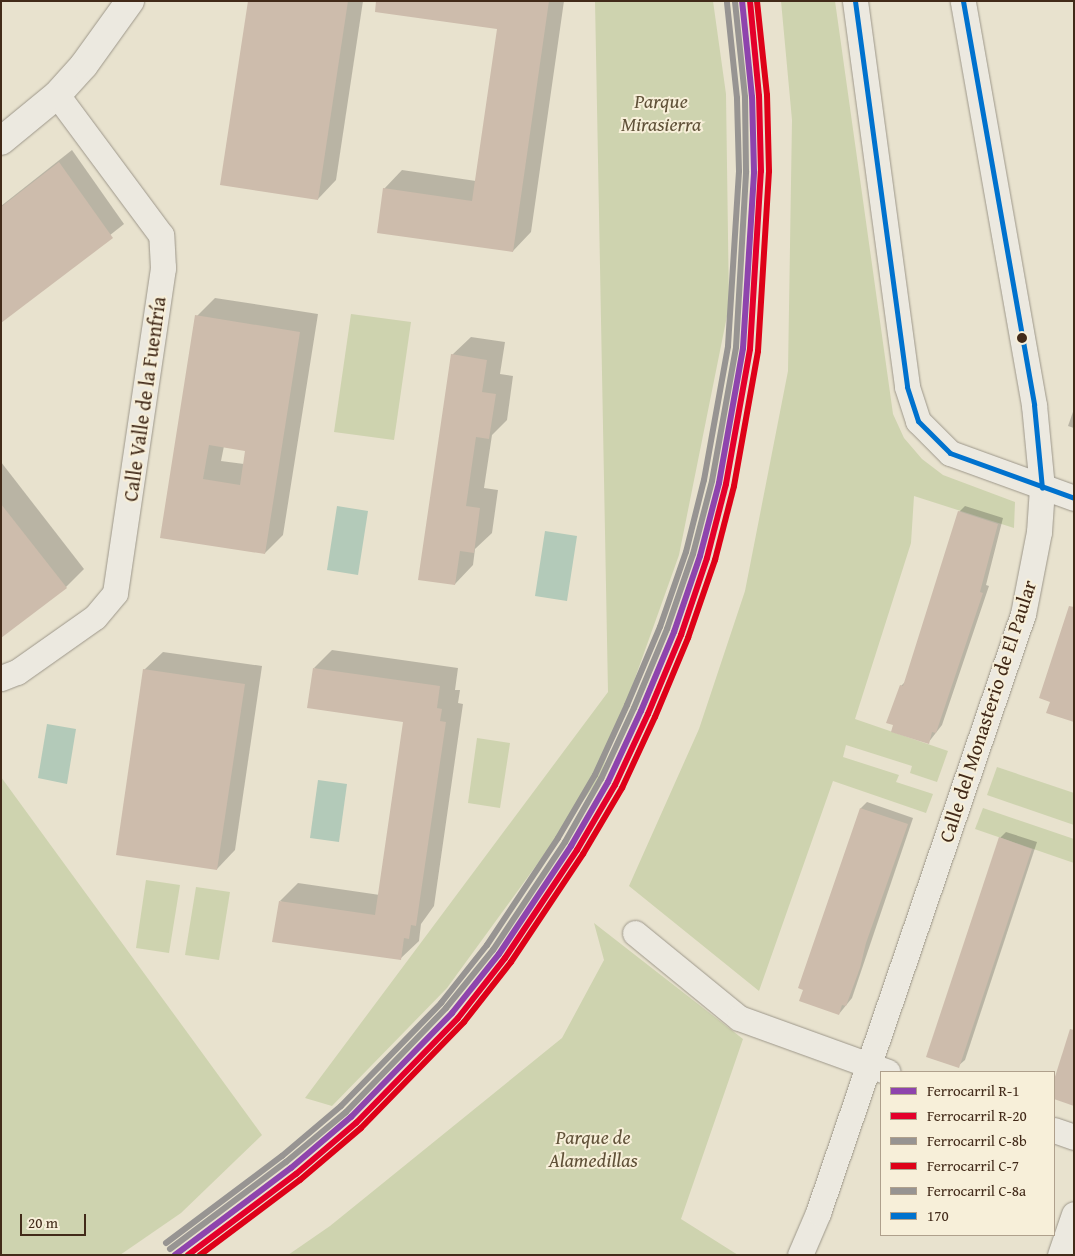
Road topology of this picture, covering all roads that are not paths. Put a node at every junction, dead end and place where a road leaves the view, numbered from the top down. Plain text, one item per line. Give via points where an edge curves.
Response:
1 (130, 1) edge
2 (856, 1) edge
3 (963, 1) edge
4 (58, 94) junction
5 (1, 141) edge
6 (1042, 488) junction
7 (1074, 498) edge
8 (1, 678) edge
9 (635, 933) dead end
10 (878, 1069) edge
11 (1055, 1130) edge
12 (1074, 1137) edge
13 (1074, 1214) edge
14 (800, 1255) edge
15 (1060, 1255) edge

1 - 4 street via 84,65
2 - 6 street via 911,404 923,427 950,453
3 - 6 street, Calle del Monasterio de El Paular via 1034,405
4 - 5 street
4 - 8 street, Calle Valle de la Fuenfría via 161,235 163,268 115,593 95,617 18,672
6 - 7 street
6 - 10 street, Calle del Monasterio de El Paular via 1034,564 1023,614
9 - 10 street via 739,1018
10 - 14 street, Calle del Monasterio de El Paular
11 - 12 street
13 - 15 street

